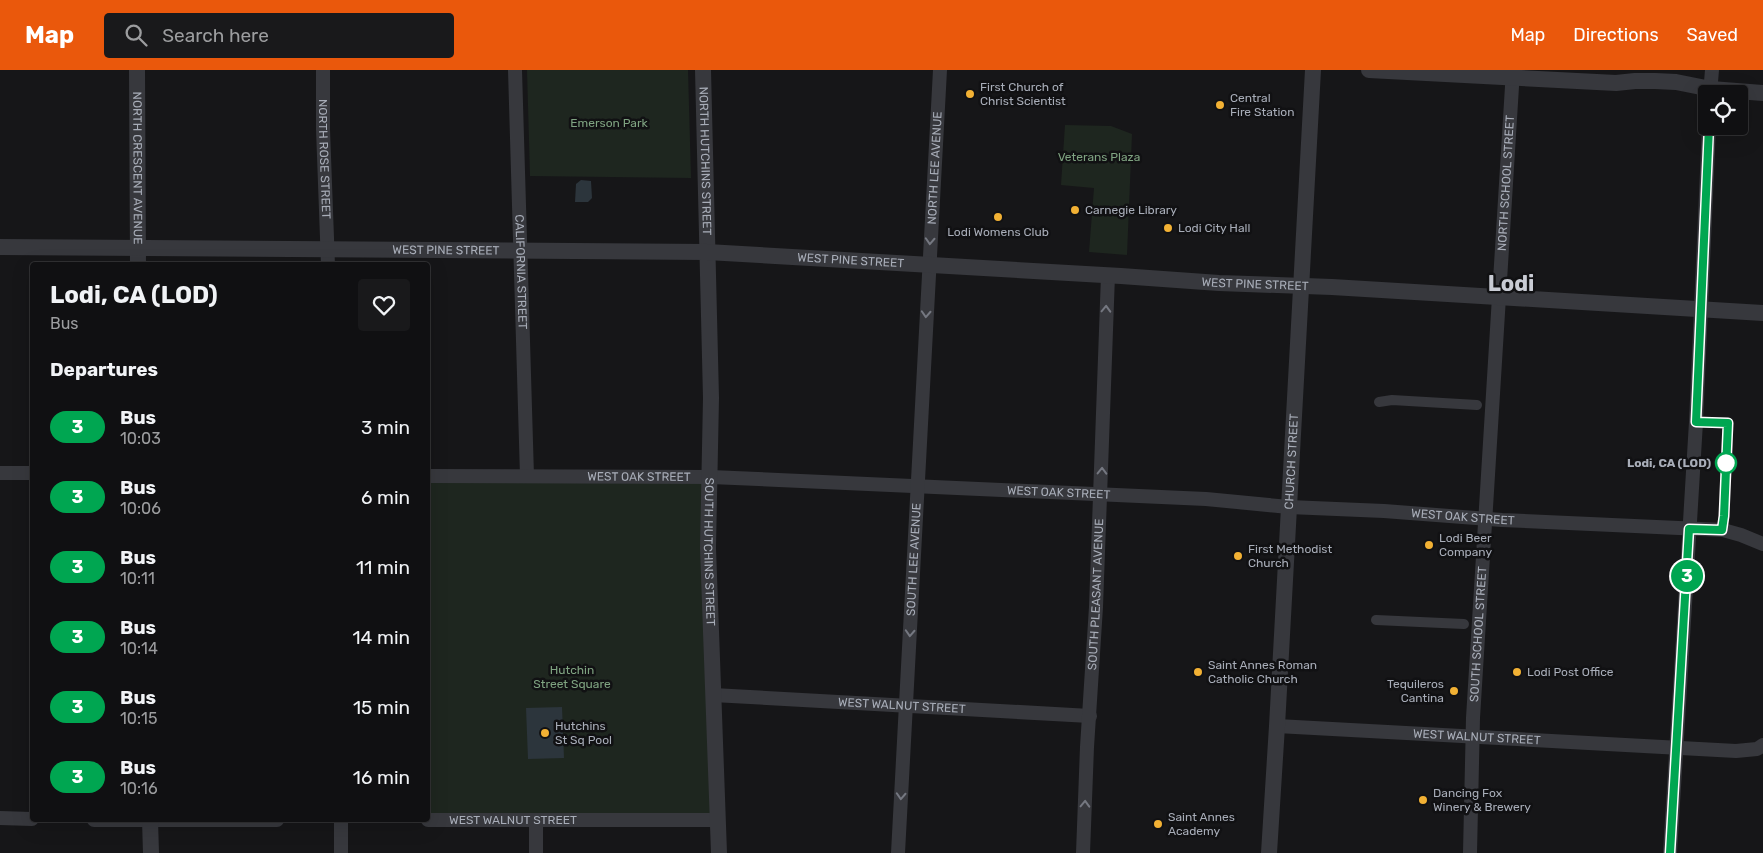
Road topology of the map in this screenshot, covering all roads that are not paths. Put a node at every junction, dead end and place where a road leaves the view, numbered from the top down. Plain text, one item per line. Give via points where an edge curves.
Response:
1 (137, 70) edge
2 (323, 70) edge
3 (515, 70) edge
4 (703, 70) edge
5 (940, 70) edge
6 (1313, 70) edge
7 (1369, 70) edge
8 (1712, 70) edge
9 (1512, 74) edge
10 (1711, 85) edge
11 (1698, 88) edge
12 (1748, 92) edge
13 (1763, 92) edge
14 (1709, 135) edge
15 (0, 247) edge
16 (137, 248) junction
17 (328, 248) junction
18 (522, 250) junction
19 (707, 252) junction
20 (138, 262) edge
21 (328, 262) edge
22 (929, 265) junction
23 (1108, 275) junction
24 (1301, 285) junction
25 (1499, 296) junction
26 (1702, 308) junction
27 (1763, 313) edge
28 (1379, 402) dead end
29 (1477, 405) dead end
30 (0, 473) edge
31 (30, 473) edge
32 (430, 476) edge
33 (527, 476) junction
34 (710, 477) junction
35 (918, 486) junction
36 (1100, 494) junction
37 (1289, 507) junction
38 (1486, 519) junction
39 (1689, 529) junction
40 (1763, 544) edge
41 (1376, 620) dead end
42 (1464, 624) dead end
43 (713, 695) junction
44 (906, 706) junction
45 (1090, 716) junction
46 (1277, 726) junction
47 (1472, 736) junction
48 (1763, 745) edge
49 (1676, 747) junction
50 (0, 818) edge
51 (30, 819) edge
52 (430, 820) edge
53 (536, 820) junction
54 (718, 820) junction
55 (150, 822) edge
56 (341, 822) edge
57 (151, 853) edge
58 (341, 853) edge
59 (536, 853) edge
60 (719, 853) edge
61 (898, 853) edge
62 (1083, 853) edge
63 (1268, 853) edge
64 (1470, 853) edge
65 (1670, 853) edge

1 - 16 street, NORTH CRESCENT AVENUE
2 - 17 street, NORTH ROSE STREET
3 - 18 street, CALIFORNIA STREET
4 - 19 street, NORTH HUTCHINS STREET
5 -> 22 street, NORTH LEE AVENUE
6 - 24 street, CHURCH STREET
7 - 9 street
8 - 10 street
9 - 11 street via 1616,83 1635,80 1676,82
9 - 25 street, NORTH SCHOOL STREET
12 - 13 street
14 - 26 street
15 - 16 street, WEST PINE STREET
16 - 17 street, WEST PINE STREET
16 - 20 street, NORTH CRESCENT AVENUE
17 - 18 street, WEST PINE STREET
17 - 21 street, NORTH ROSE STREET
18 - 19 street, WEST PINE STREET
18 - 33 street, CALIFORNIA STREET
19 - 22 street, WEST PINE STREET
19 - 34 street, SOUTH HUTCHINS STREET
22 - 23 street, WEST PINE STREET
22 -> 35 street, SOUTH LEE AVENUE
23 - 24 street, WEST PINE STREET
36 -> 23 street, SOUTH PLEASANT AVENUE
24 - 25 street, WEST PINE STREET
24 - 37 street, CHURCH STREET
25 - 26 street, WEST PINE STREET
25 - 38 street, SOUTH SCHOOL STREET
26 - 27 street, WEST PINE STREET
26 - 39 street
28 - 29 street
30 - 31 street
32 - 33 street, WEST OAK STREET
33 - 34 street, WEST OAK STREET
34 - 35 street, WEST OAK STREET
34 - 43 street, SOUTH HUTCHINS STREET via 708,548
35 - 36 street, WEST OAK STREET
35 -> 44 street, SOUTH LEE AVENUE
36 - 37 street, WEST OAK STREET
36 - 45 street, SOUTH PLEASANT AVENUE
37 - 38 street, WEST OAK STREET
37 - 46 street, CHURCH STREET
38 - 39 street, WEST OAK STREET
38 - 47 street, SOUTH SCHOOL STREET
39 - 40 street, WEST OAK STREET via 1722,530
39 - 49 street
41 - 42 street
43 - 44 street, WEST WALNUT STREET
43 - 54 street, SOUTH HUTCHINS STREET
44 - 45 street, WEST WALNUT STREET
44 -> 61 street, SOUTH LEE AVENUE
62 -> 45 street, SOUTH PLEASANT AVENUE
46 - 47 street, WEST WALNUT STREET
46 - 63 street, CHURCH STREET
47 - 49 street, WEST WALNUT STREET
47 - 64 street, SOUTH SCHOOL STREET
48 - 49 street, WEST WALNUT STREET via 1757,749 1736,751
49 - 65 street
50 - 51 street
52 - 53 street, WEST WALNUT STREET
53 - 54 street, WEST WALNUT STREET
53 - 59 street
54 - 60 street, SOUTH HUTCHINS STREET
55 - 57 street
56 - 58 street

